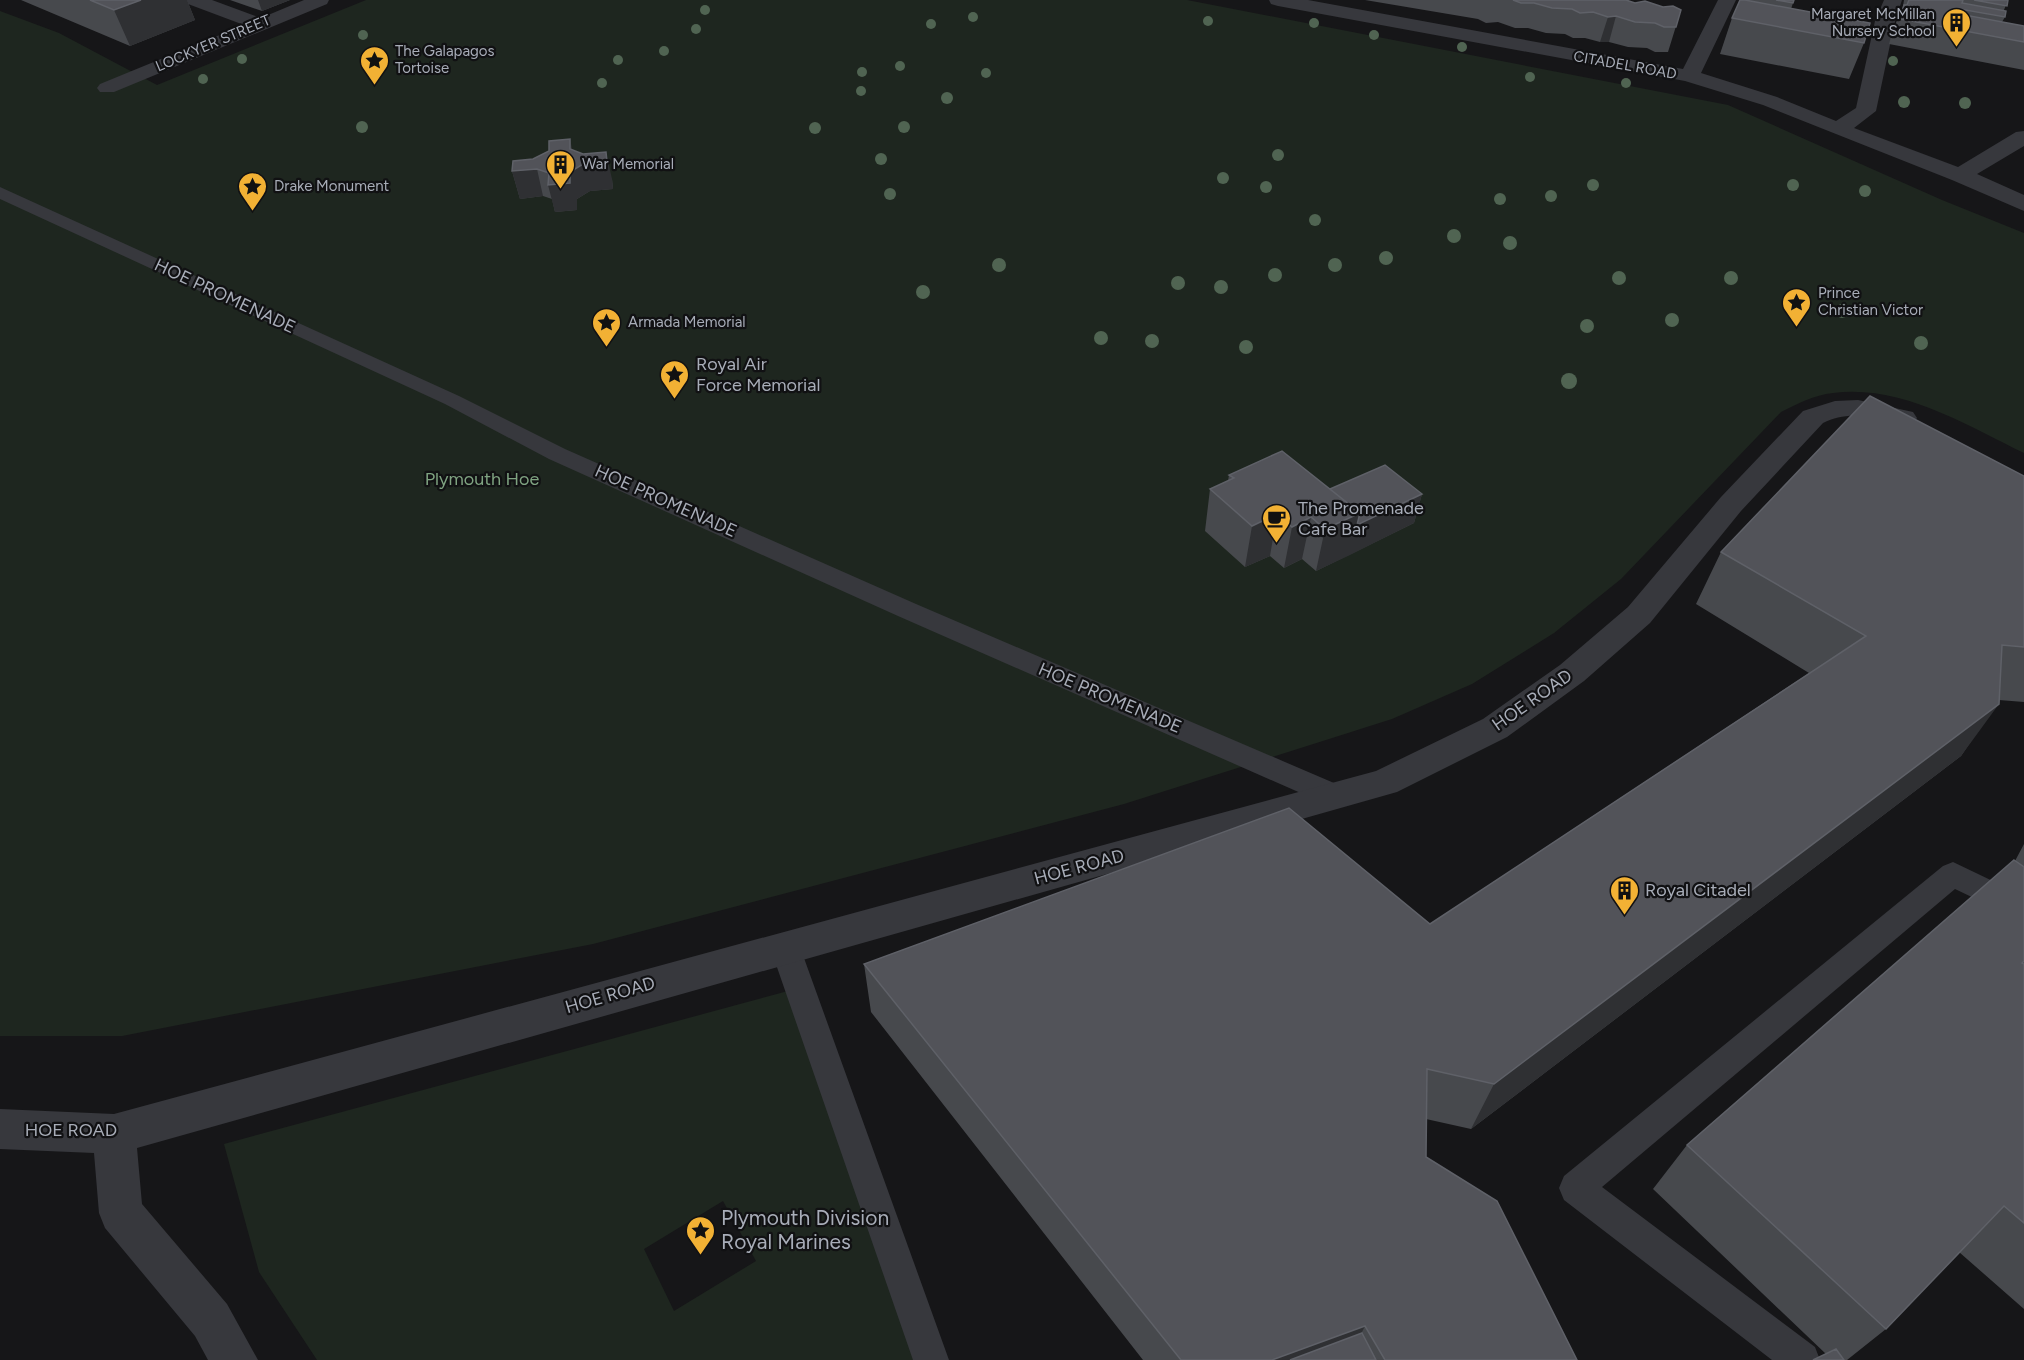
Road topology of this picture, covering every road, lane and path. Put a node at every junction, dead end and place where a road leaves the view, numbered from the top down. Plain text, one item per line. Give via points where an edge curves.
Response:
1 (195, 0) edge
2 (320, 0) edge
3 (1278, 0) edge
4 (1727, 0) edge
5 (1893, 0) edge
6 (1317, 4) edge
7 (260, 24) junction
8 (1689, 76) junction
9 (107, 88) dead end
10 (1837, 129) junction
11 (2024, 137) edge
12 (1960, 175) junction
13 (0, 192) edge
14 (2024, 204) edge
15 (1927, 428) edge
16 (1338, 796) junction
17 (2024, 910) edge
18 (784, 947) junction
19 (0, 1129) edge
20 (114, 1134) junction
21 (234, 1360) edge
22 (931, 1360) edge
23 (1802, 1360) edge

1 - 7 street
2 - 7 street, LOCKYER STREET
3 - 6 street, CITADEL ROAD
4 - 8 street
5 - 10 street via 1866,111
6 - 8 street, CITADEL ROAD
7 - 9 street, LOCKYER STREET
8 - 10 street, CITADEL ROAD via 1770,101
10 - 12 street, CITADEL ROAD
11 - 12 street
12 - 14 street
13 - 16 lane, HOE PROMENADE via 452,400 557,454
15 - 16 street, HOE ROAD via 1876,409 1846,406 1814,417 1731,504 1639,615 1572,673 1495,728 1385,782
16 - 18 street, HOE ROAD
17 - 23 lane via 1953,874 1576,1188
18 - 20 street, HOE ROAD
18 - 22 lane
19 - 20 street, HOE ROAD
20 - 21 street via 121,1213 211,1320

